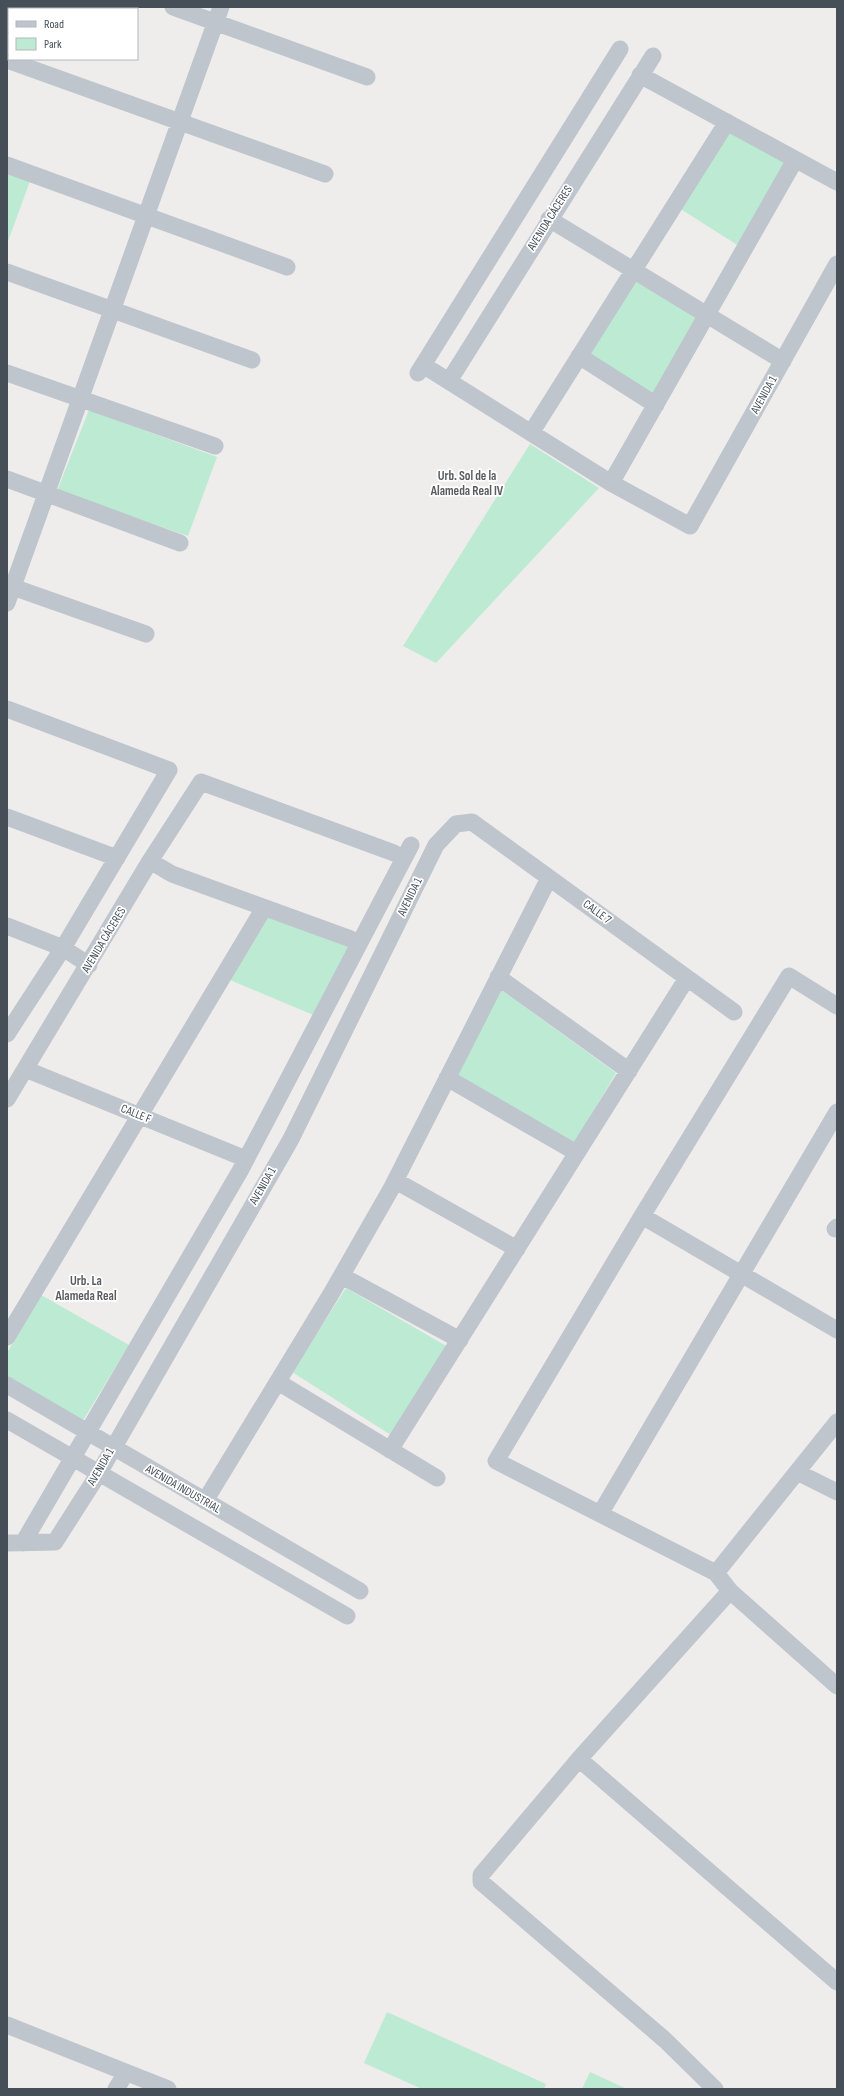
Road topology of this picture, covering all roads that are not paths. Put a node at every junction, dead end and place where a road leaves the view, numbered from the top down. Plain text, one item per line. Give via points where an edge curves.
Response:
1 (172, 7) edge
2 (218, 15) edge
3 (620, 49) dead end
4 (652, 56) dead end
5 (7, 60) edge
6 (640, 75) junction
7 (368, 77) dead end
8 (180, 122) junction
9 (727, 122) junction
10 (794, 160) junction
11 (7, 165) edge
12 (325, 174) dead end
13 (837, 182) edge
14 (146, 216) junction
15 (549, 219) junction
16 (837, 264) edge
17 (287, 267) dead end
18 (633, 270) junction
19 (7, 272) edge
20 (113, 310) junction
21 (707, 315) junction
22 (579, 356) junction
23 (252, 360) dead end
24 (783, 361) junction
25 (7, 373) edge
26 (448, 381) junction
27 (81, 399) junction
28 (656, 405) junction
29 (531, 433) junction
30 (215, 446) dead end
31 (7, 480) edge
32 (611, 483) junction
33 (46, 494) junction
34 (180, 543) dead end
35 (10, 586) edge
36 (7, 604) edge
37 (146, 634) dead end
38 (7, 709) edge
39 (7, 817) edge
40 (456, 824) joint
41 (411, 844) dead end
42 (394, 853) dead end
43 (117, 858) junction
44 (150, 861) junction
45 (549, 878) junction
46 (264, 908) junction
47 (7, 926) edge
48 (351, 939) dead end
49 (63, 948) junction
50 (89, 965) junction
51 (498, 977) junction
52 (687, 978) junction
53 (837, 1006) edge
54 (734, 1012) dead end
55 (7, 1034) edge
56 (25, 1069) junction
57 (629, 1071) junction
58 (448, 1078) junction
59 (7, 1099) edge
60 (837, 1112) edge
61 (139, 1115) junction
62 (577, 1153) junction
63 (246, 1159) junction
64 (396, 1181) junction
65 (642, 1216) junction
66 (517, 1249) junction
67 (742, 1274) junction
68 (342, 1276) junction
69 (837, 1330) edge
70 (7, 1336) edge
71 (460, 1340) junction
72 (278, 1382) junction
73 (7, 1385) edge
74 (7, 1420) edge
75 (837, 1422) edge
76 (87, 1432) junction
77 (113, 1447) junction
78 (390, 1450) junction
79 (72, 1458) junction
80 (797, 1472) junction
81 (98, 1473) junction
82 (437, 1478) dead end
83 (837, 1492) edge
84 (205, 1501) junction
85 (600, 1514) junction
86 (15, 1543) edge
87 (716, 1573) junction
88 (360, 1591) dead end
89 (730, 1591) junction
90 (347, 1616) dead end
91 (837, 1686) edge
92 (579, 1759) junction
93 (837, 1982) edge
94 (7, 2025) edge
95 (126, 2073) junction
96 (116, 2089) edge
97 (168, 2089) edge
98 (715, 2089) edge

1 - 2 street
2 - 7 street
2 - 8 street
3 - 26 street via 420,369
4 - 6 street, AVENIDA CÁCERES
5 - 8 street
6 - 9 street
6 - 15 street, AVENIDA CÁCERES
8 - 12 street
8 - 14 street
9 - 10 street
9 - 18 street
10 - 13 street
10 - 21 street
11 - 14 street
14 - 17 street
14 - 20 street
15 - 18 street
15 - 26 street, AVENIDA CÁCERES
16 - 24 street, AVENIDA 1
18 - 21 street
18 - 22 street
19 - 20 street
20 - 23 street
20 - 27 street
21 - 24 street
21 - 28 street
22 - 28 street
22 - 29 street
24 - 32 street, AVENIDA 1 via 690,526
25 - 27 street
26 - 29 street
27 - 30 street
27 - 33 street
28 - 32 street
29 - 32 street
31 - 33 street
33 - 34 street
33 - 35 street
35 - 36 street
35 - 37 street
38 - 43 street via 170,770
39 - 43 street
40 - 45 street, CALLE 7 via 472,822
40 - 77 street, AVENIDA 1 via 436,845 291,1139
41 - 63 street, AVENIDA 1
42 - 44 street, AVENIDA CÁCERES via 201,782
43 - 49 street
44 - 46 street via 172,874
44 - 50 street, AVENIDA CÁCERES
45 - 51 street
45 - 52 street, CALLE 7
46 - 48 street
46 - 61 street
47 - 49 street
49 - 50 street
49 - 55 street
50 - 56 street, AVENIDA CÁCERES
51 - 57 street
51 - 58 street
52 - 54 street, CALLE 7
52 - 57 street
53 - 65 street via 789,976
56 - 59 street, AVENIDA CÁCERES
56 - 61 street, CALLE F
57 - 62 street
58 - 62 street
58 - 64 street
60 - 67 street
61 - 63 street, CALLE F
61 - 70 street
62 - 66 street
63 - 76 street, AVENIDA 1
64 - 66 street
64 - 68 street
65 - 67 street
65 - 85 street via 496,1461
66 - 71 street
67 - 69 street
67 - 85 street
68 - 71 street
68 - 72 street
71 - 78 street
72 - 78 street
72 - 84 street
73 - 76 street, AVENIDA INDUSTRIAL
74 - 79 street
75 - 80 street
76 - 77 street, AVENIDA INDUSTRIAL
76 - 79 street, AVENIDA 1
77 - 81 street, AVENIDA 1
77 - 84 street, AVENIDA INDUSTRIAL
78 - 82 street
79 - 81 street
79 - 86 street, AVENIDA 1
80 - 83 street
80 - 87 street
81 - 86 street, AVENIDA 1 via 55,1542
81 - 90 street
84 - 88 street, AVENIDA INDUSTRIAL
85 - 87 street
87 - 89 street
89 - 91 street
89 - 92 street
92 - 93 street
92 - 98 street via 481,1876 481,1882 665,2040
94 - 95 street
95 - 96 street
95 - 97 street

